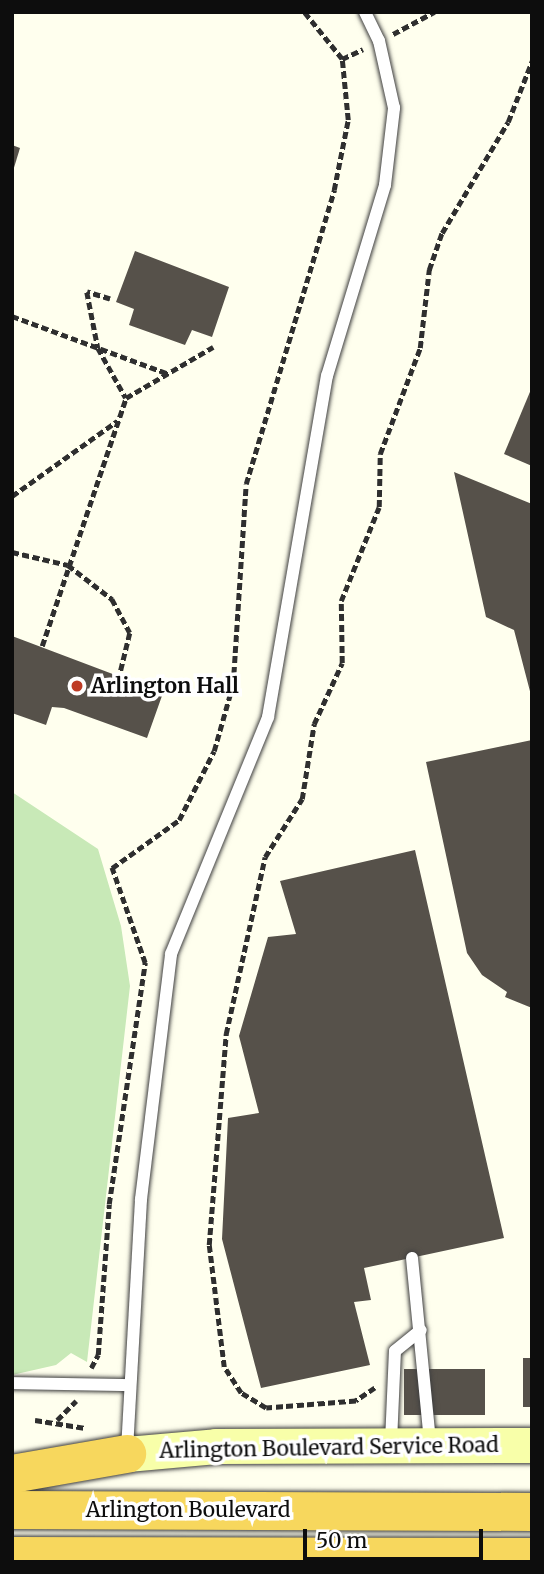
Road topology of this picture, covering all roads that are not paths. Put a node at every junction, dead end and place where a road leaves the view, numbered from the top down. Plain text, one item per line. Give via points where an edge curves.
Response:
1 (365, 12) edge
2 (412, 1258) dead end
3 (421, 1330) junction
4 (12, 1383) edge
5 (130, 1385) junction
6 (391, 1444) junction
7 (430, 1444) junction
8 (532, 1445) edge
9 (127, 1454) junction
10 (12, 1474) edge
11 (12, 1510) edge
12 (532, 1512) edge
13 (12, 1556) edge
14 (532, 1556) edge

1 - 5 lane via 379,41 394,108 385,185 327,376 268,717 171,954 141,1199
2 - 3 lane
3 - 6 lane via 403,1339 393,1376
3 - 7 lane
4 - 5 lane
5 - 9 lane
6 - 7 main road, Arlington Boulevard Service Road
6 - 9 main road, Arlington Boulevard Service Road
7 - 8 main road, Arlington Boulevard Service Road
9 - 10 highway
11 - 12 highway, Arlington Boulevard
13 - 14 highway

